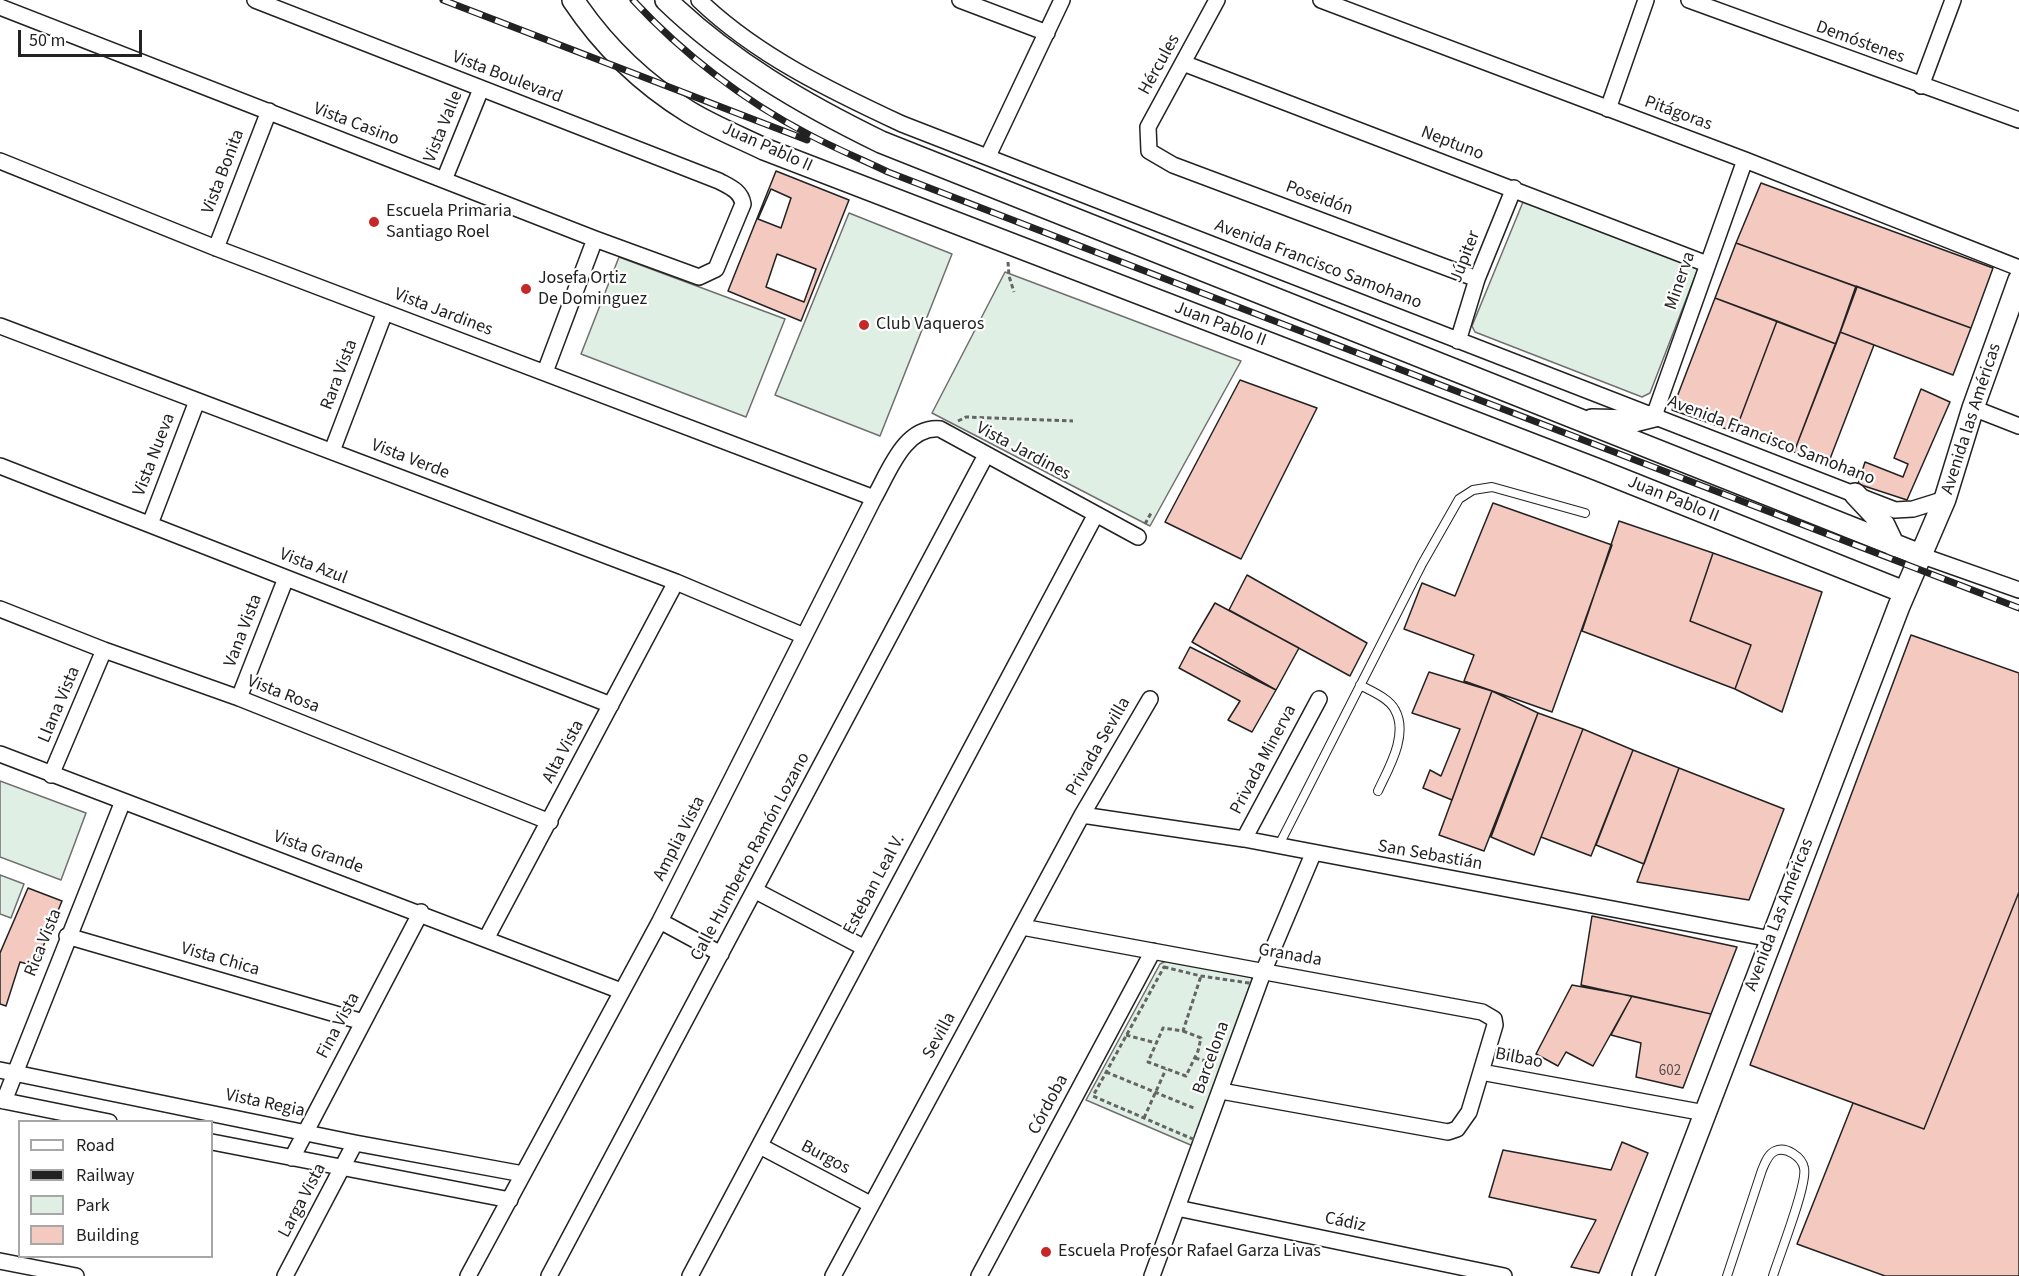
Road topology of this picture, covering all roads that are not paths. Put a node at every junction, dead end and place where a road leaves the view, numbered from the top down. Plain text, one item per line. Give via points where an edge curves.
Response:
1 (255, 0) edge
2 (573, 0) edge
3 (666, 0) edge
4 (699, 0) edge
5 (960, 0) edge
6 (1062, 0) edge
7 (1217, 0) edge
8 (1322, 0) edge
9 (1646, 0) edge
10 (1689, 0) edge
11 (1953, 0) edge
12 (0, 7) edge
13 (1047, 33) junction
14 (1183, 63) junction
15 (1921, 86) junction
16 (481, 89) junction
17 (1608, 109) junction
18 (269, 111) junction
19 (2019, 120) edge
20 (1149, 151) joint
21 (988, 156) junction
22 (1745, 160) junction
23 (0, 161) edge
24 (444, 180) junction
25 (1514, 188) junction
26 (595, 239) junction
27 (216, 248) junction
28 (1707, 264) junction
29 (2019, 268) edge
30 (699, 277) joint
31 (1477, 279) junction
32 (2019, 280) edge
33 (385, 312) junction
34 (0, 326) edge
35 (1458, 341) junction
36 (545, 372) junction
37 (197, 401) junction
38 (1972, 408) junction
39 (1654, 416) junction
40 (1573, 419) junction
41 (2019, 426) edge
42 (935, 429) joint
43 (332, 451) junction
44 (986, 455) junction
45 (0, 466) edge
46 (1855, 495) junction
47 (874, 498) junction
48 (1945, 499) junction
49 (1584, 513) dead end
50 (1096, 514) junction
51 (150, 524) junction
52 (1138, 537) dead end
53 (1894, 546) junction
54 (1920, 555) junction
55 (285, 578) junction
56 (676, 582) junction
57 (2019, 590) edge
58 (1904, 592) junction
59 (0, 609) edge
60 (804, 636) junction
61 (104, 650) junction
62 (1360, 685) junction
63 (239, 698) junction
64 (1150, 699) dead end
65 (1319, 699) dead end
66 (611, 705) junction
67 (0, 754) edge
68 (51, 775) junction
69 (1378, 791) dead end
70 (123, 801) junction
71 (1082, 815) junction
72 (550, 822) junction
73 (1244, 839) junction
74 (1278, 847) junction
75 (1313, 854) junction
76 (756, 891) junction
77 (421, 912) junction
78 (660, 921) junction
79 (1022, 927) junction
80 (67, 936) junction
81 (486, 939) junction
82 (1771, 939) junction
83 (863, 947) junction
84 (1153, 951) junction
85 (721, 954) junction
86 (1264, 970) junction
87 (621, 991) junction
88 (363, 1022) junction
89 (7, 1072) edge
90 (1481, 1072) junction
91 (1221, 1091) junction
92 (2, 1100) edge
93 (1705, 1113) junction
94 (99, 1120) edge
95 (305, 1132) junction
96 (213, 1142) edge
97 (355, 1143) junction
98 (760, 1146) junction
99 (292, 1158) junction
100 (342, 1169) junction
101 (523, 1174) junction
102 (510, 1200) junction
103 (870, 1204) junction
104 (1178, 1208) junction
105 (0, 1261) edge
106 (76, 1276) edge
107 (285, 1276) edge
108 (468, 1276) edge
109 (549, 1276) edge
110 (690, 1276) edge
111 (833, 1276) edge
112 (979, 1276) edge
113 (1152, 1276) edge
114 (1504, 1276) edge
115 (1643, 1276) edge
116 (1727, 1276) edge
117 (1773, 1276) edge

1 - 16 street, Vista Boulevard
2 - 58 main road, Juan Pablo II via 636,74 690,112 764,149 1596,469
3 - 40 main road via 749,69 815,110 881,142
4 - 21 street, Avenida Francisco Samohano via 779,60 858,103
5 - 13 street
6 - 13 street
7 - 14 street, Hércules
8 - 17 street, Pitágoras
9 - 17 street
10 - 15 street, Demóstenes
11 - 15 street
12 - 18 street, Vista Casino
13 - 21 street
14 - 20 street, Hércules via 1148,127
14 - 25 street, Neptuno
15 - 19 street, Demóstenes
16 - 24 street, Vista Valle
16 - 30 street, Vista Boulevard via 719,181 742,197 743,204 716,269
17 - 22 street, Pitágoras
18 - 24 street, Vista Casino
18 - 27 street, Vista Bonita
20 - 31 street, Poseidón via 1173,165
21 - 35 street, Avenida Francisco Samohano
22 - 28 street, Minerva
22 - 29 street, Pitágoras
23 - 27 street, Vista Jardines
24 - 26 street, Vista Casino
25 - 28 street, Neptuno
25 - 31 street, Júpiter
26 - 30 street, Vista Casino
26 - 36 street
27 - 33 street, Vista Jardines
28 - 39 street, Minerva
31 - 35 street, Júpiter
32 - 38 main road, Avenida las Américas
33 - 36 street, Vista Jardines
33 - 43 street, Rara Vista
34 - 37 street, Vista Verde
35 - 39 street, Avenida Francisco Samohano
36 - 47 street, Vista Jardines
37 - 43 street, Vista Verde
37 - 51 street, Vista Nueva
38 - 41 street
38 - 48 main road, Avenida las Américas
39 - 40 main road via 1634,421
39 - 46 street, Avenida Francisco Samohano
40 - 53 main road
42 - 44 street, Vista Jardines
42 - 47 street, Amplia Vista via 919,431 908,440
43 - 56 street, Vista Verde
44 - 50 street, Vista Jardines
44 - 76 street, Calle Humberto Ramón Lozano
45 - 51 street, Vista Azul
46 - 48 street, Avenida Francisco Samohano via 1903,511
46 - 53 main road via 1884,525
47 - 60 street, Amplia Vista
48 - 54 main road, Avenida las Américas
49 - 62 lane via 1492,487 1473,490 1459,499
50 - 52 street, Vista Jardines
50 - 83 street, Esteban Leal V.
51 - 55 street, Vista Azul
53 - 54 main road
54 - 57 street
54 - 58 main road, Avenida Las Américas
55 - 63 street, Vana Vista
55 - 66 street, Vista Azul
56 - 60 street, Vista Verde
56 - 66 street, Alta Vista
58 - 82 main road, Avenida Las Américas
59 - 61 street, Vista Rosa
60 - 78 street, Amplia Vista
61 - 63 street, Vista Rosa
61 - 68 street, Llana Vista
62 - 69 lane via 1395,709 1398,719 1397,745
62 - 74 lane
63 - 72 street, Vista Rosa
64 - 71 street, Privada Sevilla
65 - 73 street, Privada Minerva
66 - 72 street, Alta Vista
67 - 68 street, Vista Grande
68 - 70 street, Vista Grande
70 - 77 street, Vista Grande
70 - 80 street, Rica Vista
71 - 73 street, San Sebastián
71 - 79 street, Sevilla
72 - 81 street, Alta Vista
73 - 74 street, San Sebastián
74 - 75 street, San Sebastián
75 - 82 street, San Sebastián
75 - 86 street, Barcelona
76 - 83 street
76 - 85 street, Calle Humberto Ramón Lozano
77 - 81 street, Vista Grande
77 - 88 street, Fina Vista
78 - 85 street
78 - 87 street, Amplia Vista
79 - 84 street, Granada
79 - 103 street, Sevilla
80 - 88 street, Vista Chica
80 - 89 street, Rica Vista
81 - 87 street, Vista Grande
82 - 93 main road, Avenida Las Américas
83 - 98 street, Esteban Leal V.
84 - 86 street, Granada
84 - 112 street, Córdoba
85 - 109 street, Calle Humberto Ramón Lozano
86 - 90 street, Granada via 1482,1012 1494,1019 1495,1025
86 - 91 street, Barcelona
87 - 101 street, Amplia Vista
88 - 95 street, Fina Vista
89 - 92 street, Rica Vista
89 - 95 street, Vista Regia
90 - 91 street, Bilbao via 1464,1122 1448,1132
90 - 93 street, Bilbao
91 - 104 street, Barcelona
92 - 94 street
93 - 115 main road, Avenida Las Américas
95 - 97 street, Vista Regia
95 - 99 street, Fina Vista
96 - 99 street
97 - 100 street, Larga Vista
97 - 101 street, Vista Regia
98 - 103 street, Burgos
98 - 110 street, Esteban Leal V.
99 - 100 street
100 - 102 street
100 - 107 street, Larga Vista
101 - 102 street, Amplia Vista
102 - 108 street, Amplia Vista
103 - 111 street, Sevilla
104 - 113 street, Barcelona
104 - 114 street, Cádiz
105 - 106 street
116 - 117 lane via 1768,1157 1776,1150 1787,1150 1797,1156 1804,1168 1802,1187

